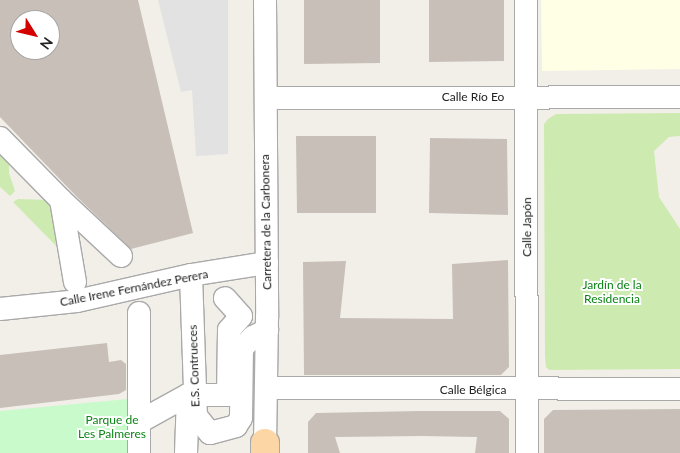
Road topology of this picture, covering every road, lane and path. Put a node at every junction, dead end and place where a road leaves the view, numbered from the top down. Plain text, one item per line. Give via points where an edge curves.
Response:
1 (265, 0) edge
2 (526, 0) edge
3 (526, 97) junction
4 (680, 97) edge
5 (266, 98) junction
6 (0, 138) edge
7 (61, 200) junction
8 (121, 256) dead end
9 (267, 263) junction
10 (191, 276) junction
11 (75, 282) dead end
12 (224, 298) dead end
13 (0, 309) edge
14 (139, 313) dead end
15 (267, 330) junction
16 (267, 388) junction
17 (680, 389) edge
18 (527, 390) junction
19 (192, 394) junction
20 (139, 422) junction
21 (266, 448) edge
22 (139, 453) edge
23 (186, 453) edge
24 (527, 453) edge

1 - 5 street, Carretera de la Carbonera
2 - 3 street, Calle Japón
3 - 4 street, Calle Río Eo
3 - 5 street, Calle Río Eo
3 - 18 street, Calle Japón
5 - 9 street, Carretera de la Carbonera
6 - 7 street
7 - 8 street
7 - 11 street
9 - 10 street, Calle Irene Fernández Perera
9 - 15 street, Carretera de la Carbonera
10 - 13 street, Calle Irene Fernández Perera via 77,301
10 - 19 street, E.S. Contrueces
12 - 19 street via 241,316 229,330 228,395
14 - 20 street
15 - 16 street, Carretera de la Carbonera
15 - 19 street, E.S. Contrueces via 242,348 241,418 236,426 210,433 196,416
16 - 18 street, Calle Bélgica
16 - 21 street, Carretera de la Carbonera
17 - 18 street, Calle Bélgica
18 - 24 street, Calle Japón
19 - 20 street
19 - 23 street
20 - 22 street

